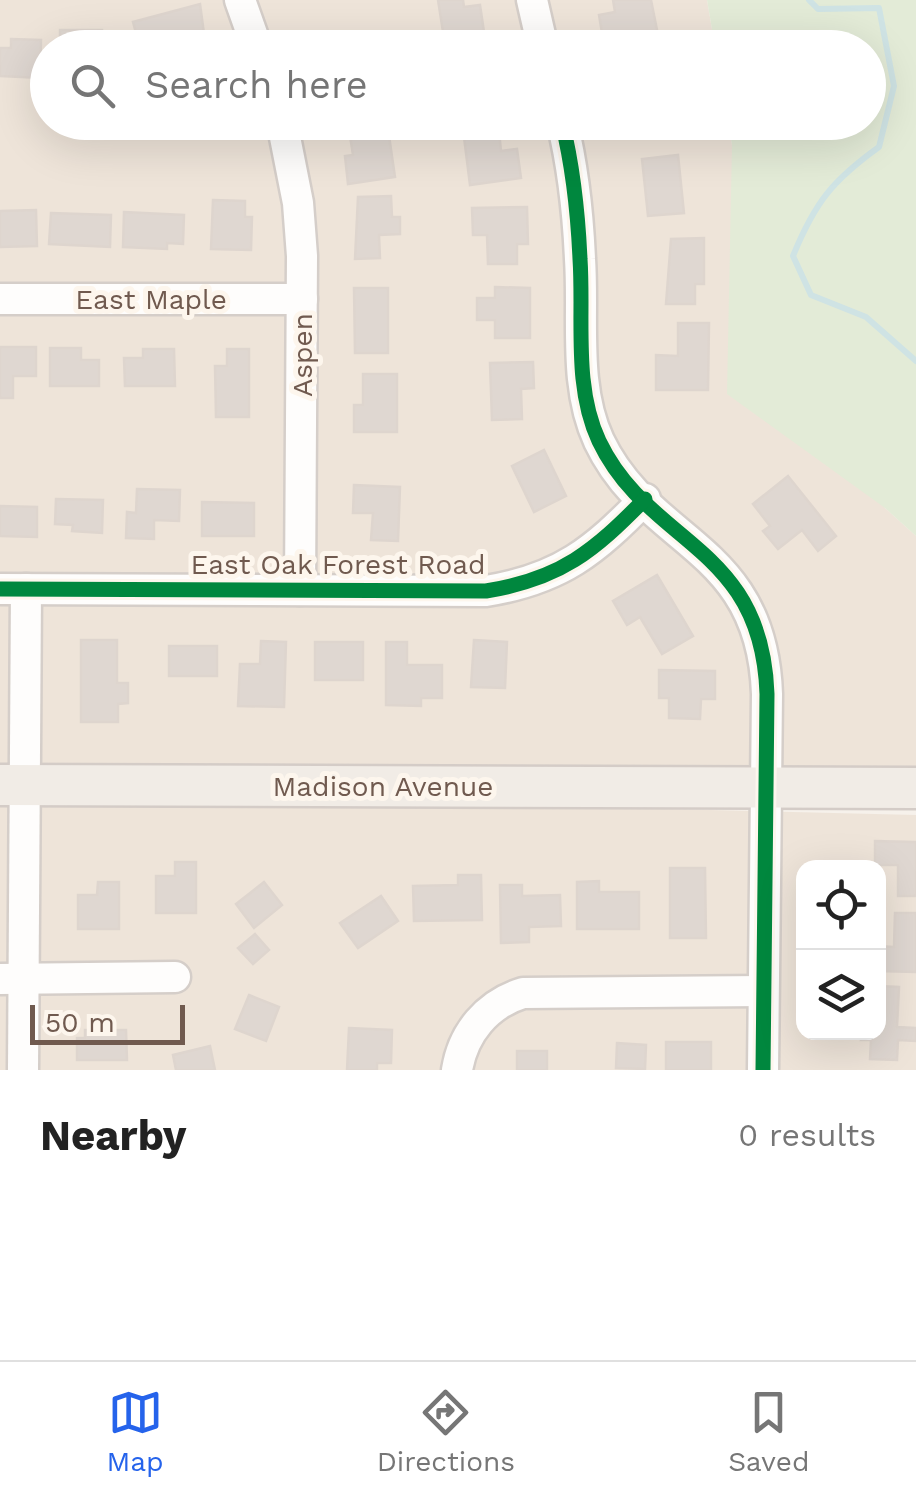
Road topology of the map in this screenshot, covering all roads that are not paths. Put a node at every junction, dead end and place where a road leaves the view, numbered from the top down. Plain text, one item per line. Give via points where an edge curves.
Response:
1 (240, 0) edge
2 (532, 0) edge
3 (251, 30) edge
4 (539, 30) edge
5 (286, 140) edge
6 (564, 140) edge
7 (0, 298) edge
8 (302, 299) junction
9 (645, 498) junction
10 (13, 589) edge
11 (300, 590) junction
12 (13, 785) edge
13 (766, 788) junction
14 (916, 788) edge
15 (175, 977) dead end
16 (12, 979) edge
17 (763, 991) junction
18 (23, 1070) edge
19 (457, 1070) edge
20 (763, 1070) edge

1 - 3 street
2 - 4 street
5 - 8 street, Aspen via 298,203
6 - 9 street via 580,258 587,406 608,458
7 - 8 street, East Maple
8 - 11 street, Aspen
9 - 11 street, East Oak Forest Road via 573,564 512,587
9 - 13 street via 718,564 752,618 766,677
10 - 11 street, East Oak Forest Road
10 - 12 street
12 - 13 main road, Madison Avenue
12 - 16 street
13 - 14 main road, Madison Avenue
13 - 17 street
15 - 16 street
16 - 18 street
17 - 19 street via 524,993 482,1018
17 - 20 street

